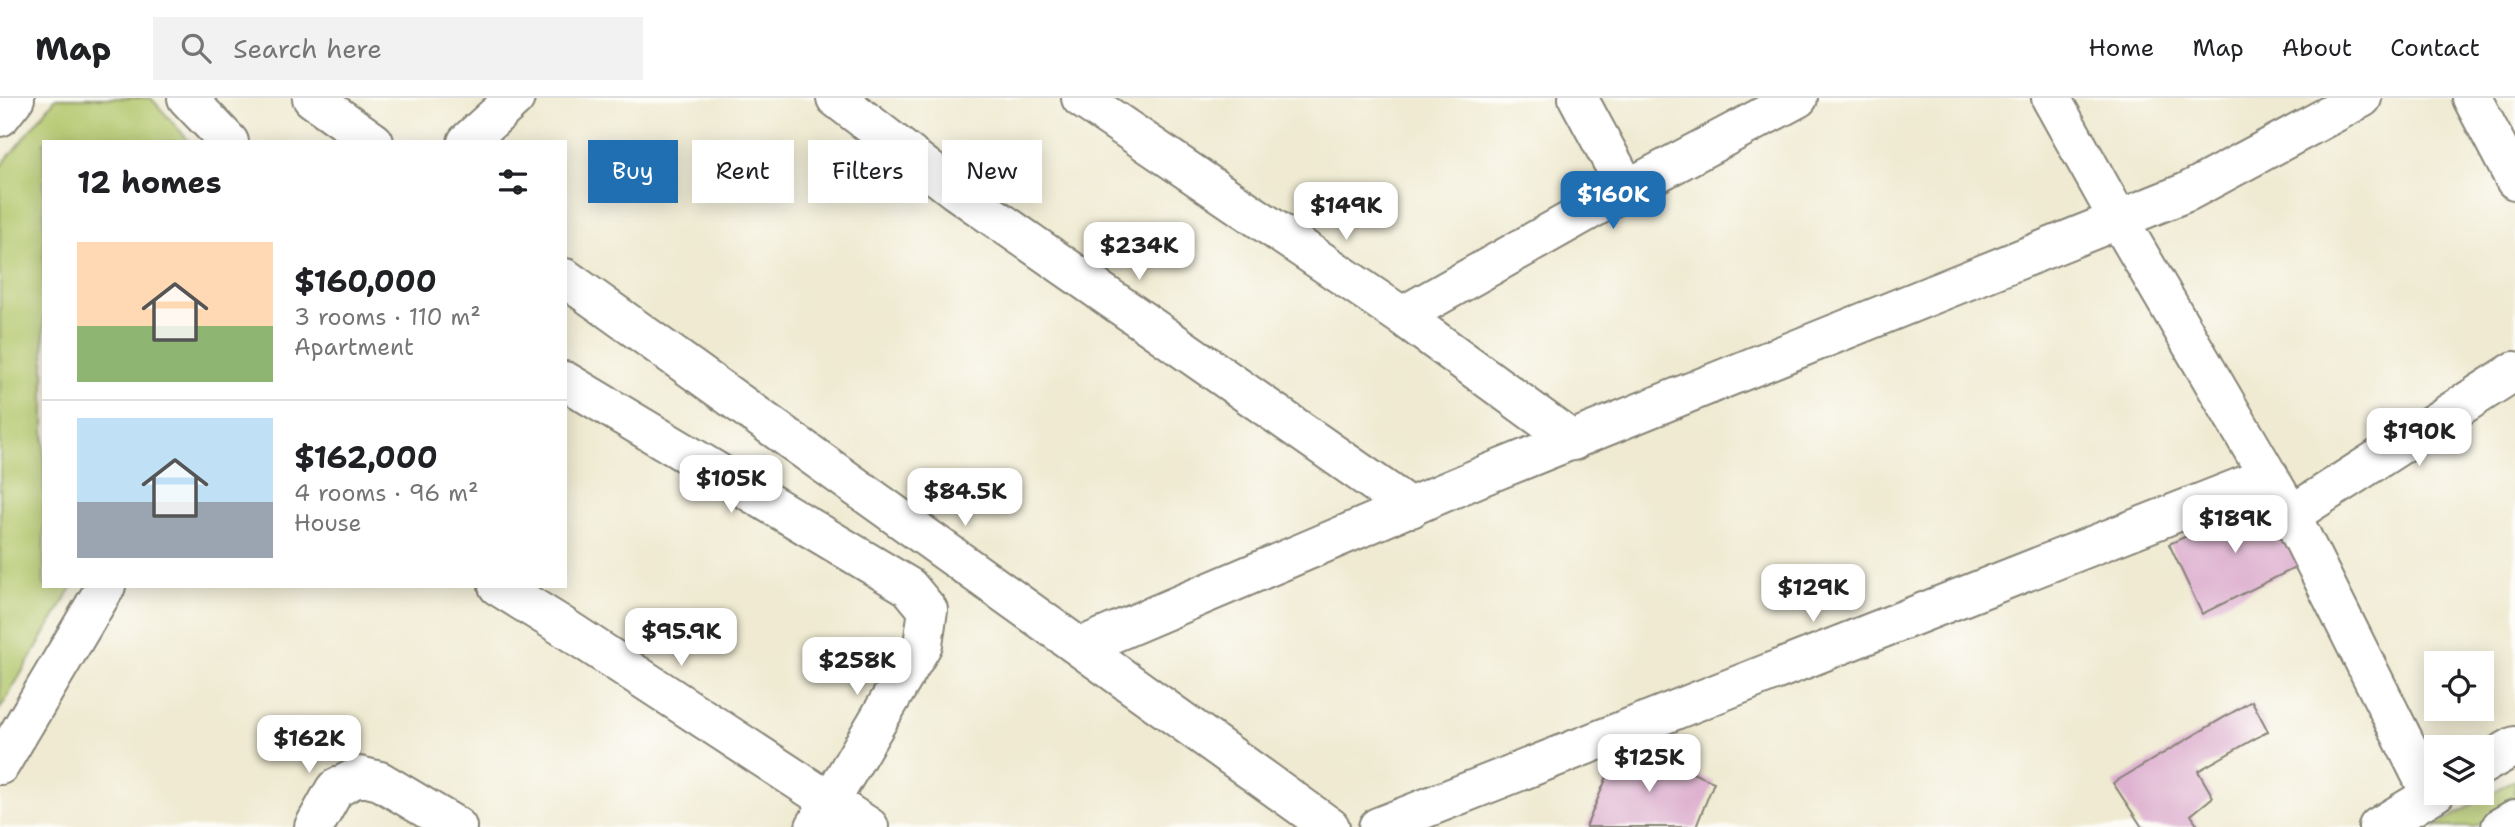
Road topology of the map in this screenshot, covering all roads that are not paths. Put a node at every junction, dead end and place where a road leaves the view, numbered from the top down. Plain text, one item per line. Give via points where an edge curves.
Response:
1 (15, 98) edge
2 (187, 98) edge
3 (312, 98) edge
4 (515, 98) edge
5 (836, 98) edge
6 (1081, 98) edge
7 (1578, 98) edge
8 (1798, 98) edge
9 (2051, 98) edge
10 (2362, 98) edge
11 (2472, 98) edge
12 (0, 117) edge
13 (227, 140) edge
14 (371, 140) edge
15 (469, 140) edge
16 (2515, 180) edge
17 (1627, 189) junction
18 (2119, 220) junction
19 (567, 279) edge
20 (1402, 316) junction
21 (2515, 370) edge
22 (567, 382) edge
23 (1573, 441) junction
24 (2269, 476) junction
25 (1411, 508) junction
26 (2291, 515) junction
27 (105, 588) edge
28 (501, 588) edge
29 (1080, 647) junction
30 (2515, 746) edge
31 (2494, 758) edge
32 (0, 765) edge
33 (2424, 774) edge
34 (2424, 799) edge
35 (823, 814) edge
36 (2515, 819) edge
37 (1312, 822) edge
38 (314, 827) edge
39 (457, 827) edge
40 (869, 827) edge
41 (1378, 827) edge
42 (2378, 827) edge
43 (2501, 827) edge

1 - 12 main road
2 - 13 main road
3 - 14 main road
4 - 15 main road
5 - 25 main road via 955,190
6 - 20 main road
7 - 17 main road
8 - 17 main road
9 - 18 main road
10 - 18 main road via 2187,192
11 - 16 main road
17 - 20 main road
18 - 23 main road
18 - 24 main road
19 - 29 main road
20 - 23 main road
21 - 26 main road
22 - 35 main road via 909,587 929,610 923,644
23 - 25 main road
24 - 26 main road
24 - 41 main road
25 - 29 main road
26 - 33 main road
27 - 32 main road
28 - 35 main road via 559,624
29 - 37 main road
30 - 31 main road
34 - 42 main road
35 - 40 main road
36 - 43 main road
38 - 39 main road via 335,789 359,776 380,781

